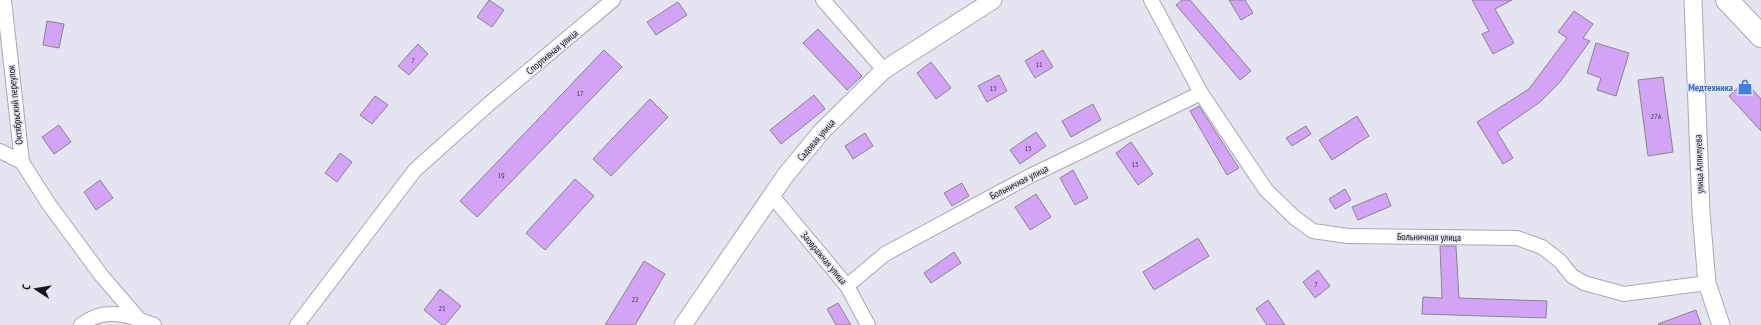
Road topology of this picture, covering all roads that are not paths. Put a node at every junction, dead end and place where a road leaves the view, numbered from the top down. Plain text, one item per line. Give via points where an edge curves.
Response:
1 (613, 0) edge
2 (823, 0) edge
3 (993, 0) edge
4 (1151, 0) edge
5 (1693, 0) edge
6 (1727, 0) edge
7 (3, 1) edge
8 (1761, 36) edge
9 (884, 70) junction
10 (1201, 93) junction
11 (0, 151) edge
12 (22, 162) junction
13 (772, 196) junction
14 (1707, 283) junction
15 (847, 286) junction
16 (138, 318) junction
17 (81, 325) edge
18 (154, 325) edge
19 (298, 325) edge
20 (683, 325) edge
21 (868, 325) edge
22 (1721, 325) edge

1 - 19 street, Спортивная улица via 490,103 416,170
2 - 9 street
3 - 9 street, Садовая улица
4 - 10 street, Больничная улица
5 - 14 street, улица Аллилуева via 1701,212
6 - 8 main road
7 - 12 street, Октябрьский переулок
9 - 13 street, Садовая улица via 822,131
10 - 14 street, Больничная улица via 1266,190 1295,218 1313,231 1348,236 1517,238 1542,248 1560,261 1572,276 1584,283 1624,294
10 - 15 street, Больничная улица via 1028,177 885,254
11 - 12 street
12 - 16 street via 96,269
13 - 15 street, Заовражная улица
13 - 20 street, Садовая улица
14 - 22 street, улица Аллилуева
15 - 21 street, Заовражная улица
16 - 17 street via 100,314
16 - 18 street

